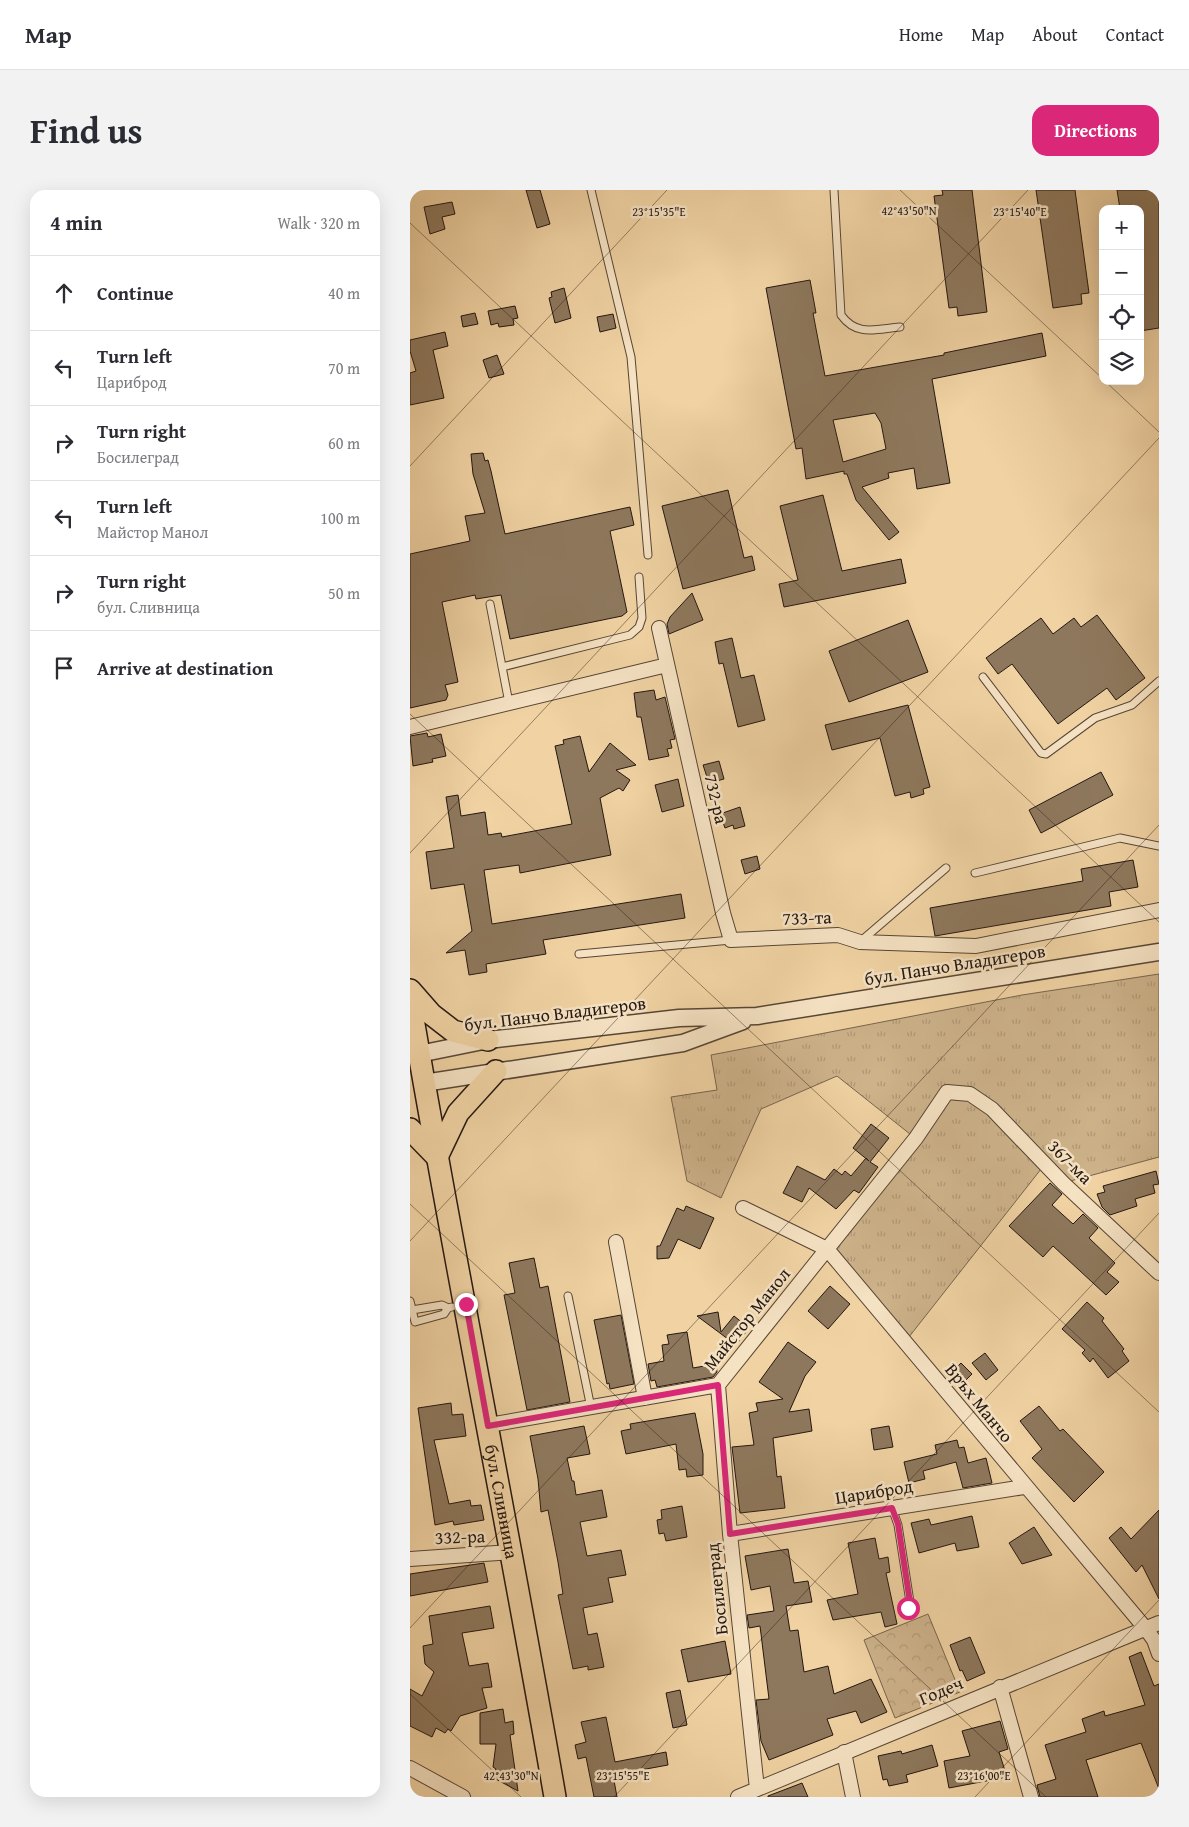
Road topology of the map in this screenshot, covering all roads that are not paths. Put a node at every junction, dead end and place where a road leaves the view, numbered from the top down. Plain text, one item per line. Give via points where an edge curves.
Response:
1 (591, 190) edge
2 (834, 190) edge
3 (900, 327) dead end
4 (648, 555) dead end
5 (639, 577) dead end
6 (490, 604) dead end
7 (659, 628) dead end
8 (666, 665) junction
9 (502, 667) junction
10 (983, 677) dead end
11 (1159, 681) edge
12 (509, 704) junction
13 (410, 727) edge
14 (1159, 846) edge
15 (946, 868) dead end
16 (975, 873) dead end
17 (1159, 910) edge
18 (731, 940) junction
19 (860, 942) junction
20 (1159, 952) edge
21 (579, 954) dead end
22 (410, 990) edge
23 (410, 1001) edge
24 (757, 1016) junction
25 (488, 1040) junction
26 (419, 1054) junction
27 (496, 1071) junction
28 (424, 1083) junction
29 (947, 1092) joint
30 (410, 1129) edge
31 (437, 1157) junction
32 (743, 1208) dead end
33 (616, 1242) dead end
34 (827, 1249) junction
35 (1159, 1273) edge
36 (568, 1296) dead end
37 (410, 1301) edge
38 (457, 1306) junction
39 (412, 1310) junction
40 (718, 1385) junction
41 (645, 1398) junction
42 (591, 1408) junction
43 (488, 1426) junction
44 (1024, 1487) junction
45 (892, 1508) junction
46 (730, 1534) junction
47 (512, 1552) junction
48 (410, 1559) edge
49 (903, 1612) dead end
50 (1159, 1623) edge
51 (1146, 1629) junction
52 (1159, 1654) edge
53 (1000, 1687) junction
54 (844, 1752) junction
55 (410, 1768) edge
56 (757, 1789) junction
57 (463, 1797) edge
58 (554, 1797) edge
59 (738, 1797) edge
60 (853, 1797) edge
61 (1031, 1797) edge

1 - 4 lane via 630,357
2 - 3 lane via 841,315 849,326 860,330
5 - 9 lane via 642,618 639,627 630,635
6 - 9 lane
7 - 8 street, 732-ра
8 - 12 street
8 - 18 street, 732-ра
9 - 12 lane
10 - 11 lane via 1041,753 1046,754 1095,718 1132,705
12 - 13 street
14 - 16 lane via 1120,838
15 - 19 lane
17 - 19 street, 733-та via 976,946
18 - 19 street, 733-та via 838,935
18 - 21 lane
20 - 24 street, бул. Панчо Владигеров
22 - 25 main road via 431,1014 453,1031
23 - 26 main road, бул. Сливница
24 - 25 street, бул. Панчо Владигеров via 679,1018
24 - 27 street, бул. Панчо Владигеров via 683,1043
25 - 26 street, бул. Панчо Владигеров
26 - 28 main road, бул. Сливница
27 - 28 street, бул. Панчо Владигеров
27 - 31 main road via 458,1113
28 - 31 main road, бул. Сливница
29 - 34 street, Майстор Манол via 916,1138
29 - 35 street, 367-ма via 970,1094 992,1109 1063,1183
30 - 31 main road
31 - 38 main road, бул. Сливница
32 - 34 street, Връх Манчо
33 - 41 street
34 - 40 street, Майстор Манол
34 - 44 street, Връх Манчо
36 - 42 lane
37 - 39 lane
38 - 39 lane
38 - 39 lane via 444,1314 415,1322
38 - 43 main road, бул. Сливница
40 - 41 street, Майстор Манол
40 - 46 street, Босилеград
41 - 42 street, Майстор Манол
42 - 43 street, Майстор Манол
43 - 47 main road, бул. Сливница
44 - 45 street, Цариброд
44 - 51 street, Връх Манчо
45 - 46 street, Цариброд
45 - 49 lane via 898,1524 910,1602
46 - 56 street, Босилеград
47 - 48 street, 332-ра
47 - 58 main road, бул. Сливница
50 - 51 street, Годеч
51 - 52 street, Връх Манчо
51 - 53 street, Годеч
53 - 54 street, Годеч
53 - 61 street
54 - 56 street, Годеч
54 - 60 street
55 - 57 street
56 - 59 street, Годеч

